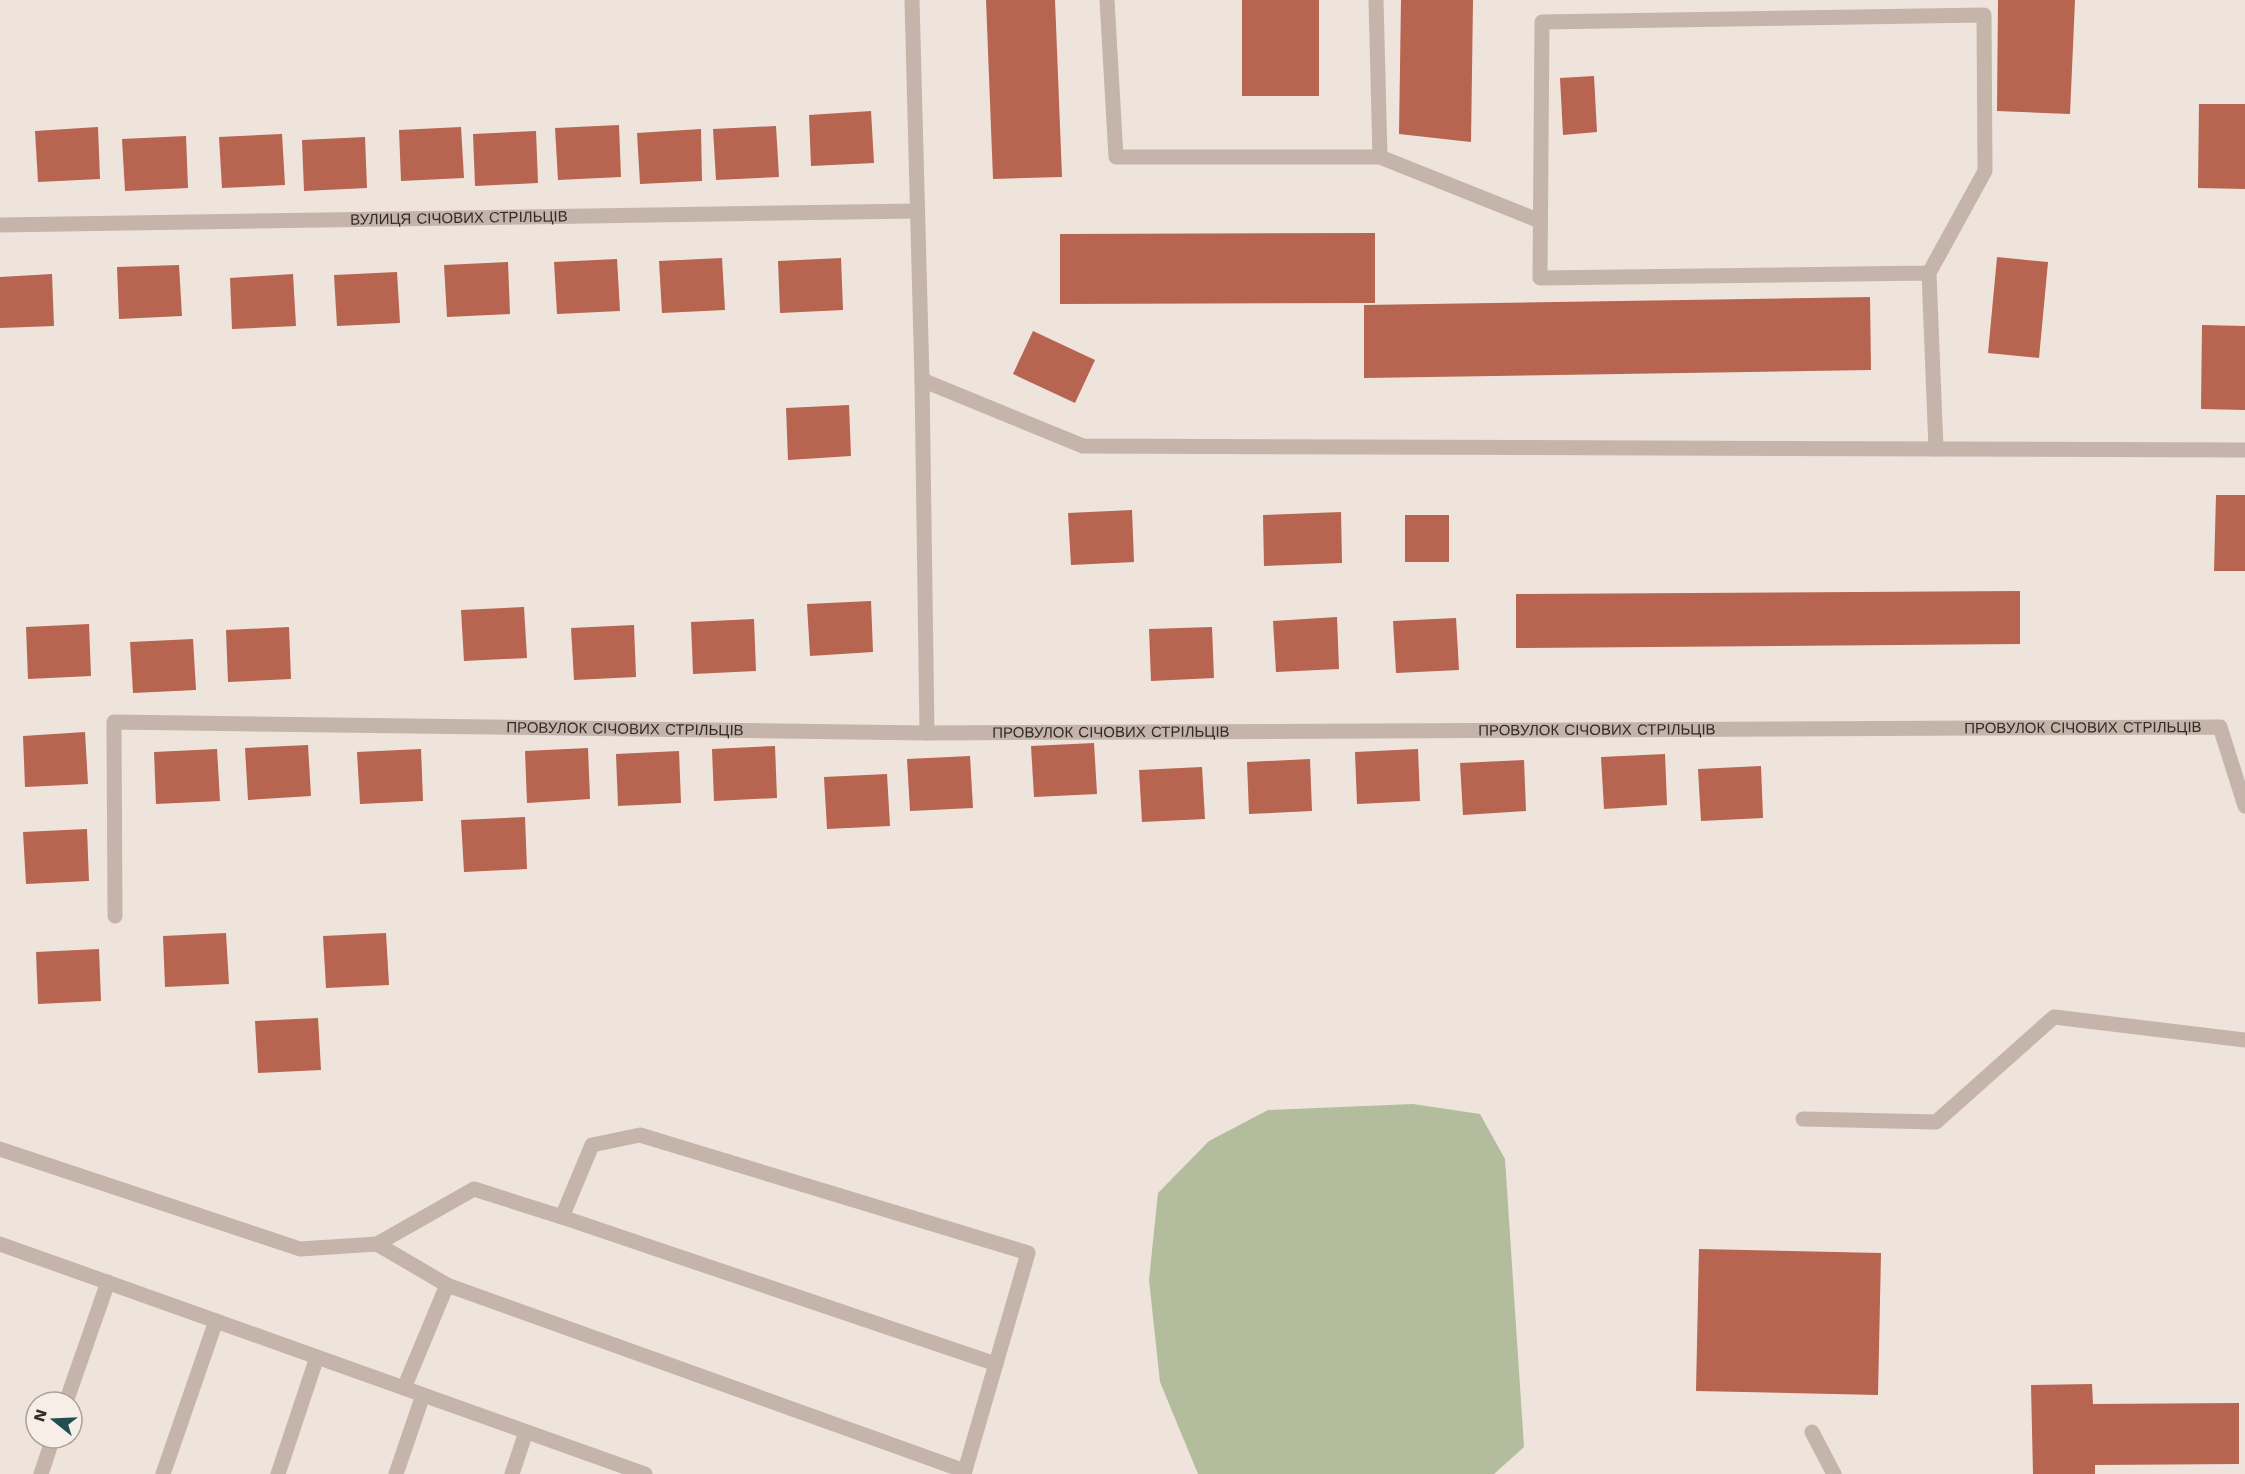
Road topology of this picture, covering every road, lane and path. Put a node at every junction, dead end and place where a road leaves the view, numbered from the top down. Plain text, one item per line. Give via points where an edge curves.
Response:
1 (912, 0) edge
2 (1107, 0) edge
3 (1377, 0) edge
4 (1380, 157) junction
5 (917, 211) junction
6 (1540, 221) junction
7 (0, 225) edge
8 (1929, 273) junction
9 (922, 380) junction
10 (1936, 449) junction
11 (2245, 450) edge
12 (927, 733) junction
13 (2245, 806) edge
14 (115, 916) dead end
15 (2245, 1040) edge
16 (1803, 1119) dead end
17 (0, 1149) edge
18 (562, 1217) junction
19 (377, 1244) junction
20 (2, 1250) edge
21 (108, 1282) junction
22 (447, 1285) junction
23 (216, 1321) junction
24 (317, 1357) junction
25 (996, 1364) junction
26 (404, 1388) junction
27 (70, 1390) edge
28 (423, 1395) junction
29 (526, 1432) junction
30 (1812, 1432) dead end
31 (49, 1450) edge
32 (628, 1471) edge
33 (964, 1473) edge
34 (41, 1474) edge
35 (162, 1474) edge
36 (278, 1474) edge
37 (396, 1474) edge
38 (512, 1474) edge
39 (645, 1474) edge
40 (1834, 1474) edge

1 - 5 street
2 - 4 street via 1116,157
3 - 4 street
4 - 6 street
5 - 7 street, ВУЛИЦЯ СІЧОВИХ СТРІЛЬЦІВ
5 - 9 street
6 - 8 street via 1540,278
6 - 8 street via 1542,22 1984,15 1985,171
8 - 10 street
9 - 10 street via 1083,446
9 - 12 street
10 - 11 street
12 - 13 street, ПРОВУЛОК СІЧОВИХ СТРІЛЬЦІВ via 2220,727
12 - 14 street, ПРОВУЛОК СІЧОВИХ СТРІЛЬЦІВ via 114,722
15 - 16 street via 2054,1017 1936,1122
17 - 19 street via 300,1249
18 - 19 street via 474,1189
18 - 25 street
18 - 25 street via 592,1145 640,1134 1028,1253
19 - 22 street
20 - 21 street
21 - 23 street
21 - 27 street
22 - 26 street
22 - 33 street
23 - 24 street
23 - 35 street
24 - 26 street
24 - 36 street
25 - 33 street
26 - 28 street
28 - 29 street
28 - 37 street
29 - 32 street
29 - 38 street
30 - 40 street
31 - 34 street
32 - 39 street

